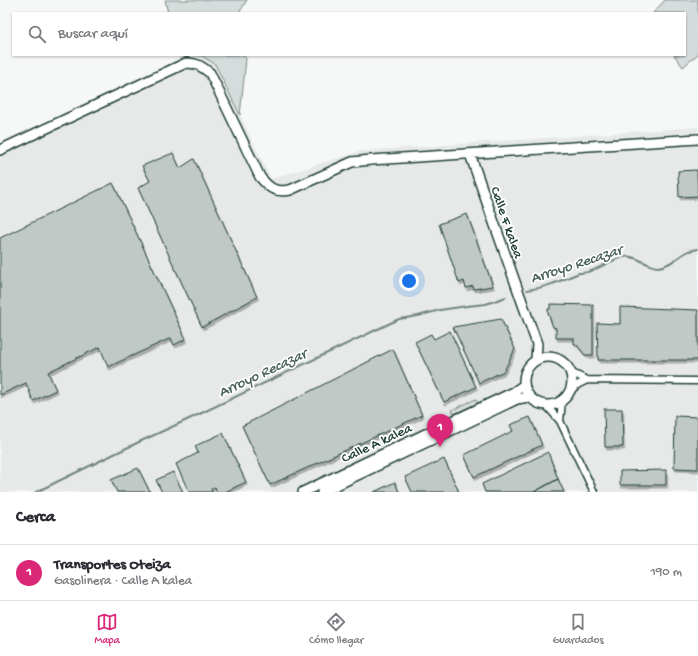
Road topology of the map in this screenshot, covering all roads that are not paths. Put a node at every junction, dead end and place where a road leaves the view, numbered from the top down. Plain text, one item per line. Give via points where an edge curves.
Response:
1 (698, 139) edge
2 (0, 150) edge
3 (470, 154) junction
4 (537, 344) junction
5 (549, 357) junction
6 (536, 360) junction
7 (570, 372) junction
8 (587, 380) junction
9 (698, 381) edge
10 (524, 385) junction
11 (570, 391) junction
12 (529, 397) junction
13 (562, 401) junction
14 (546, 406) junction
15 (560, 421) junction
16 (303, 492) edge
17 (322, 492) edge
18 (594, 492) edge

1 - 3 street
2 - 3 street via 186,63 195,63 210,73 260,177 275,190 290,190 352,162
3 - 4 street, Calle F kalea
4 - 5 street, Calle F kalea
4 - 6 street, Calle F kalea
5 - 6 street
5 - 7 street via 564,363
6 - 10 street via 525,373
7 - 8 street
7 - 11 street
8 - 9 street
8 - 11 street
10 - 12 street
10 - 16 street, Calle A kalea
11 - 13 street
12 - 14 street
12 - 17 street, Calle A kalea via 517,400
13 - 14 street
13 - 15 street
14 - 15 street
15 - 18 street

